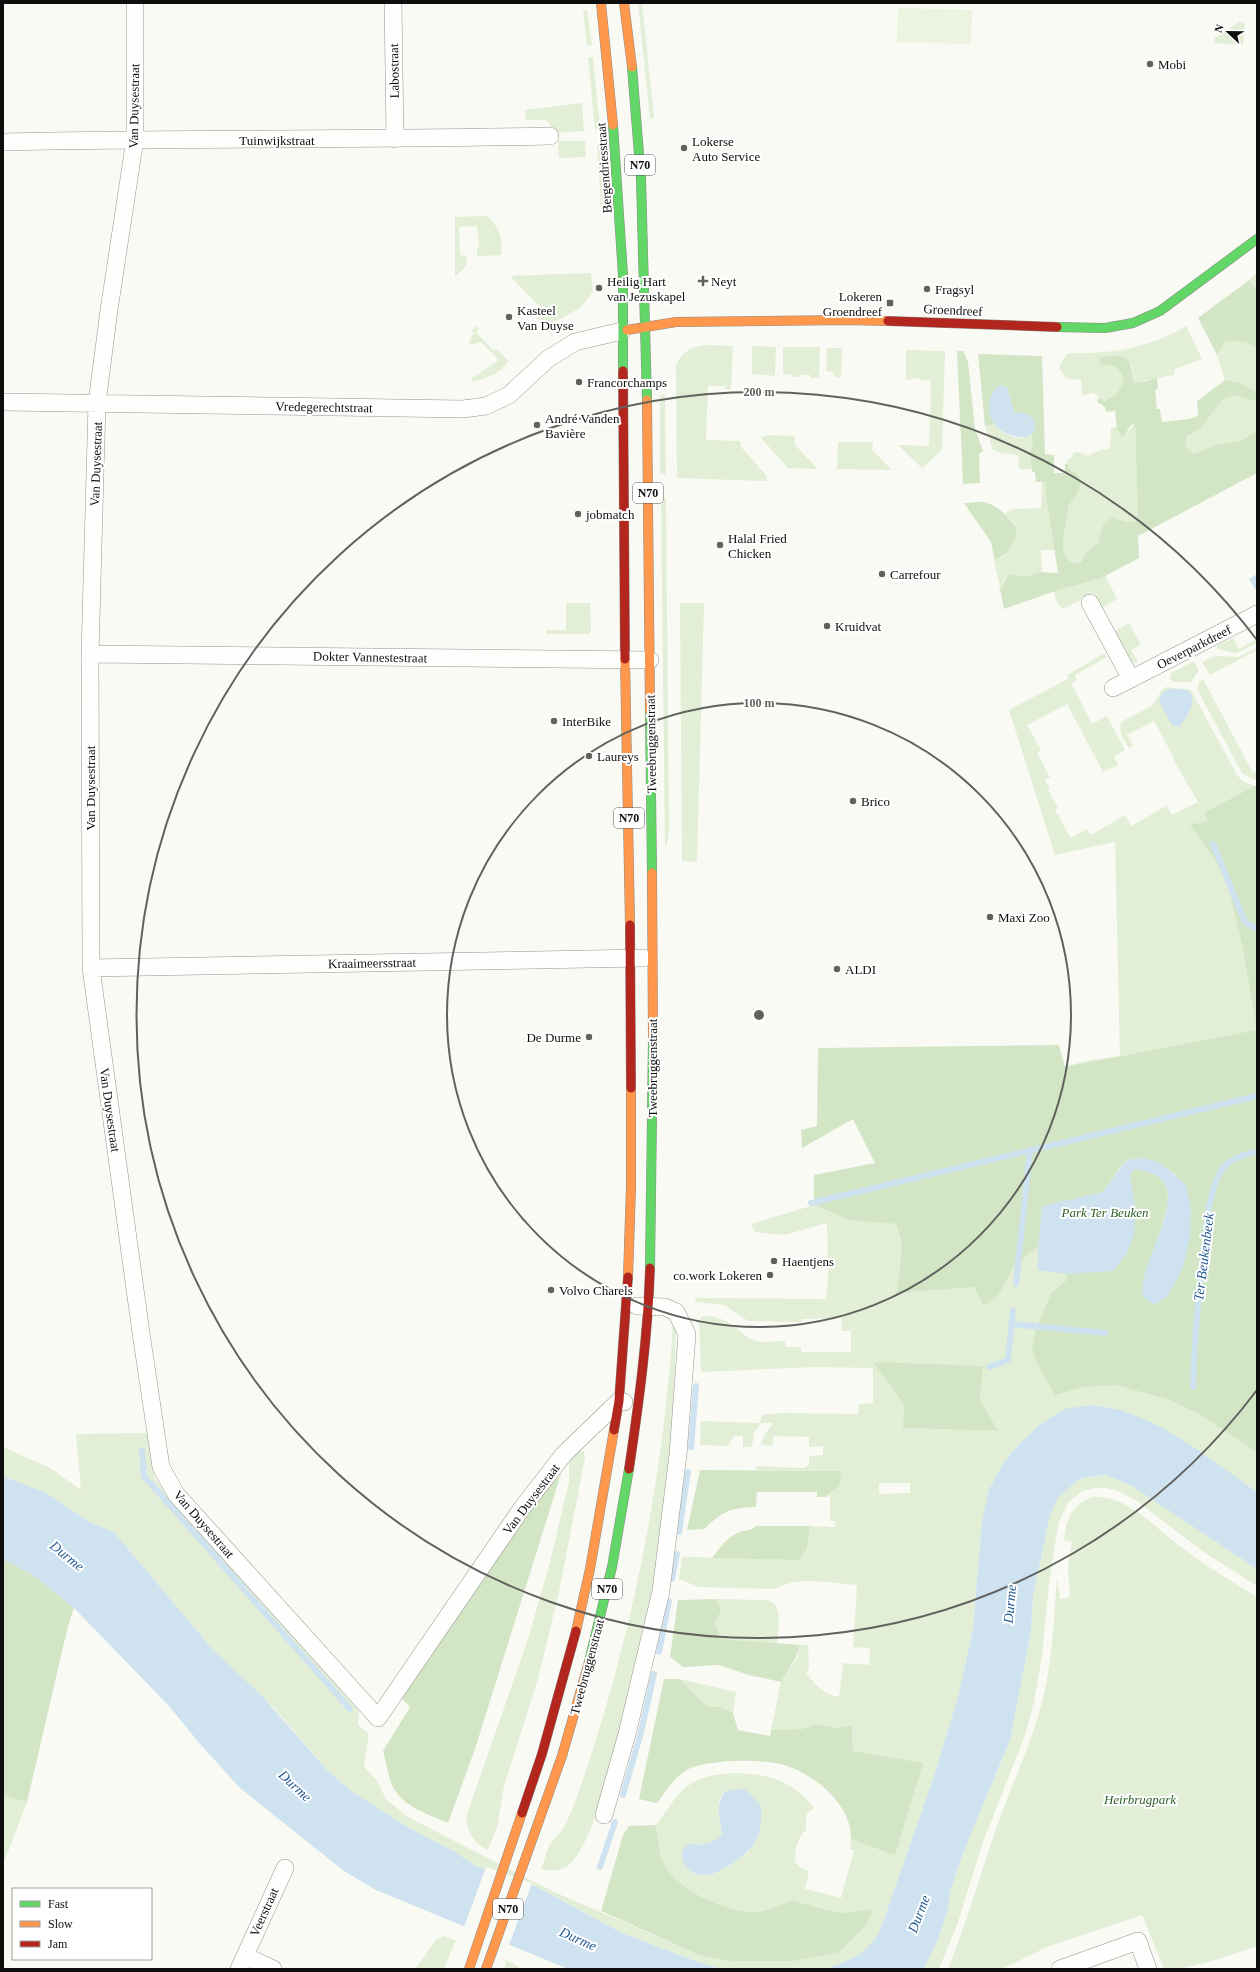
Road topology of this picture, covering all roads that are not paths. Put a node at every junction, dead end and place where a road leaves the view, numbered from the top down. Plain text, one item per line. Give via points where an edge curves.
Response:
1 (135, 3) edge
2 (393, 3) edge
3 (601, 3) edge
4 (624, 3) edge
5 (550, 136) dead end
6 (135, 139) junction
7 (395, 139) junction
8 (3, 142) edge
9 (1257, 239) edge
10 (646, 327) junction
11 (622, 332) junction
12 (3, 402) edge
13 (97, 403) junction
14 (1090, 602) dead end
15 (1257, 614) edge
16 (90, 654) junction
17 (625, 660) junction
18 (650, 660) junction
19 (1131, 679) junction
20 (1113, 688) dead end
21 (630, 958) junction
22 (653, 958) junction
23 (91, 968) junction
24 (627, 1305) junction
25 (649, 1306) junction
26 (619, 1402) junction
27 (639, 1402) junction
28 (604, 1815) dead end
29 (285, 1868) dead end
30 (242, 1962) edge
31 (273, 1969) edge
32 (469, 1969) edge
33 (486, 1969) edge
34 (1060, 1969) edge
35 (1148, 1969) edge

1 - 6 street, Van Duysestraat
2 - 7 street, Labostraat
3 - 11 main road, Bergendriesstraat / N70 via 612,96 620,205
4 - 10 main road, N70 via 641,179
5 - 7 street, Tuinwijkstraat
6 - 7 street, Tuinwijkstraat
6 - 8 street, Tuinwijkstraat
6 - 13 street, Van Duysestraat
9 - 10 main road, Groendreef via 1160,311 1147,318 1119,326 1052,327 874,320 676,322
10 - 11 main road, Groendreef
10 - 18 main road, Tweebruggenstraat / N70
11 - 13 street, Vredegerechtstraat via 575,342 548,359 509,395 486,406 463,409
11 - 17 main road, Tweebruggenstraat / N70
12 - 13 street, Vredegerechtstraat
13 - 16 street, Van Duysestraat
14 - 19 street
15 - 19 street, Oeverparkdreef
16 - 17 street, Dokter Vannestestraat
16 - 23 street, Van Duysestraat
17 - 18 street, Dokter Vannestestraat
17 - 21 main road, Tweebruggenstraat / N70
18 - 22 main road, Tweebruggenstraat / N70
19 - 20 street, Oeverparkdreef
21 - 22 street, Kraaimeersstraat
21 - 23 street, Kraaimeersstraat
21 - 24 main road, Tweebruggenstraat / N70 via 631,1187
22 - 25 main road, Tweebruggenstraat / N70
23 - 26 street, Van Duysestraat via 161,1467 176,1494 378,1718 522,1508 564,1454
24 - 25 street
24 - 26 main road, Tweebruggenstraat / N70
25 - 27 main road, Tweebruggenstraat / N70
25 - 28 street via 665,1307 676,1312 687,1334 678,1455 661,1591 627,1734
26 - 27 street
26 - 32 main road, Tweebruggenstraat / N70 via 592,1561 569,1660 542,1754
27 - 33 main road, Tweebruggenstraat / N70 via 612,1567 589,1663 562,1756
29 - 30 street, Veerstraat
30 - 31 street, Veerstraat
34 - 35 street via 1138,1941

